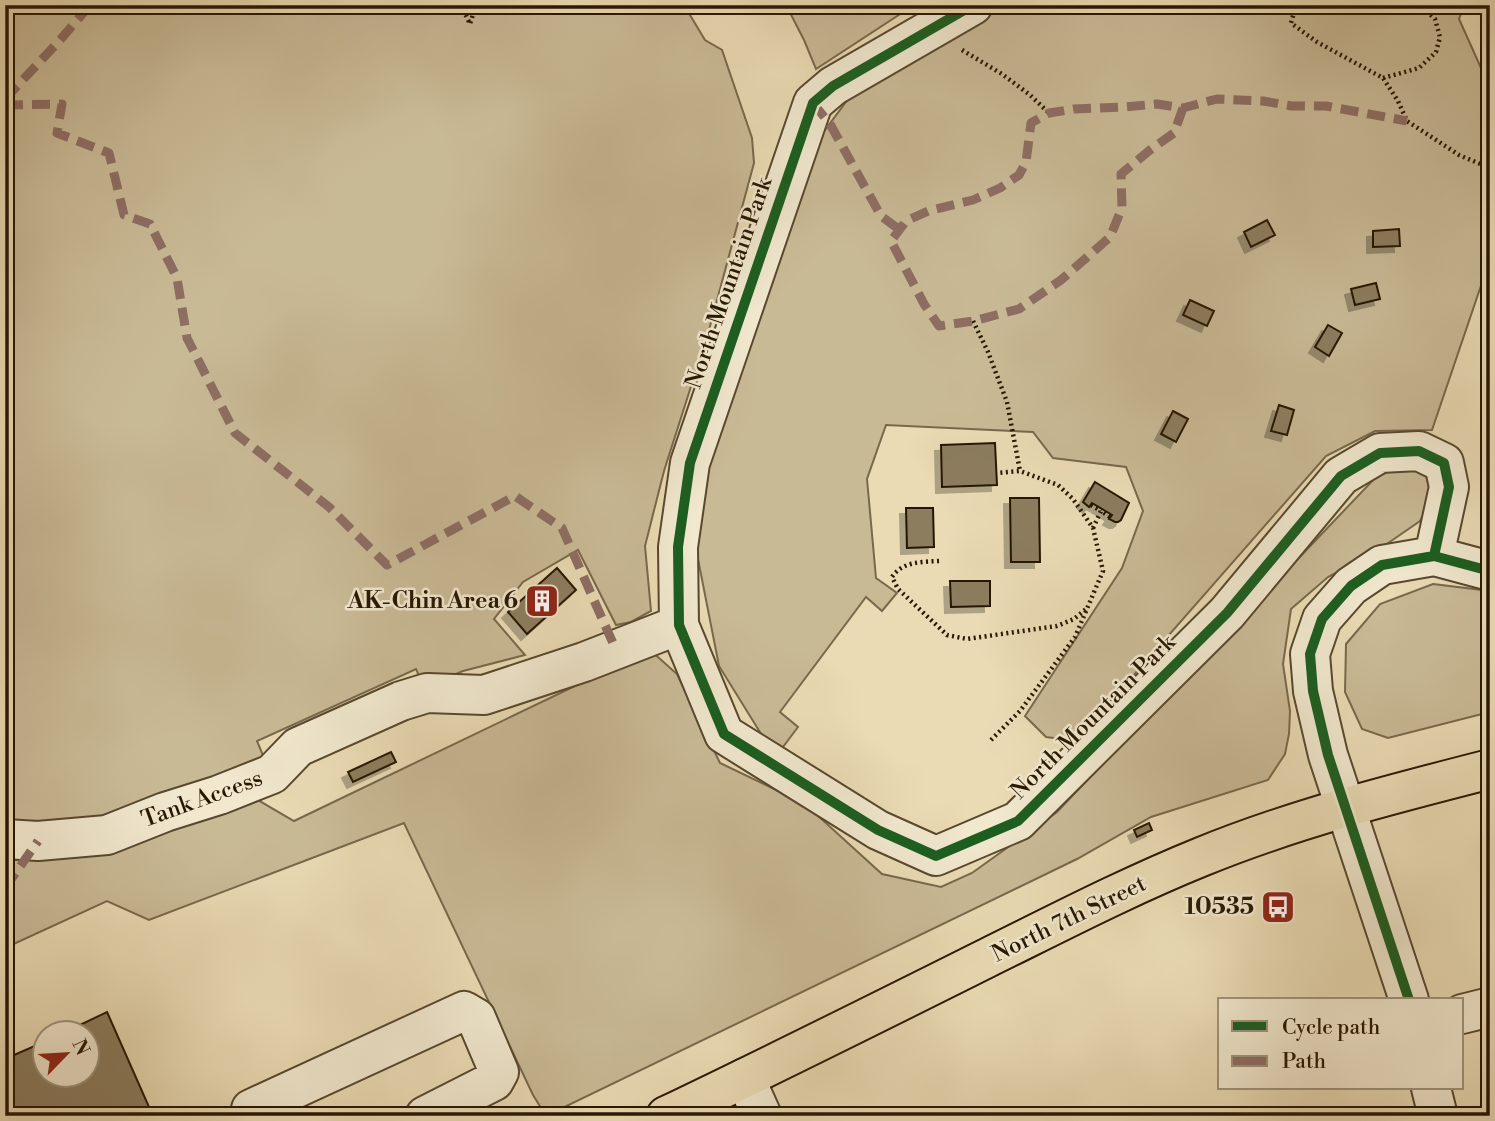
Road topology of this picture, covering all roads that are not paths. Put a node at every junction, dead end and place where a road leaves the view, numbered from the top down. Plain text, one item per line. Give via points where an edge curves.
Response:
1 (973, 5) edge
2 (1434, 556) junction
3 (1490, 571) edge
4 (680, 625) junction
5 (1490, 769) edge
6 (1346, 808) junction
7 (5, 839) edge
8 (1408, 998) edge
9 (1490, 1007) edge
10 (1464, 1014) edge
11 (745, 1078) junction
12 (1432, 1090) edge
13 (254, 1116) edge
14 (425, 1116) edge
15 (666, 1116) edge
16 (762, 1116) edge
17 (1438, 1116) edge

1 - 4 street, North Mountain Park via 832,86 813,103 690,463 678,547
2 - 3 street
2 - 4 street, North Mountain Park via 1449,487 1444,463 1419,451 1380,453 1342,476 1227,614 1018,821 936,856 878,830 724,734
2 - 6 street via 1382,565 1351,586 1322,619 1310,654 1313,691
4 - 7 street, Tank Access via 484,695 427,693 401,701 298,747 272,774 107,835
5 - 6 main road, North 7th Street
6 - 8 street
6 - 11 main road, North 7th Street via 1247,840 1126,889
9 - 10 street
11 - 15 main road, North 7th Street
11 - 16 street
12 - 17 street
13 - 14 street via 251,1109 464,1011 476,1018 499,1072 494,1081

